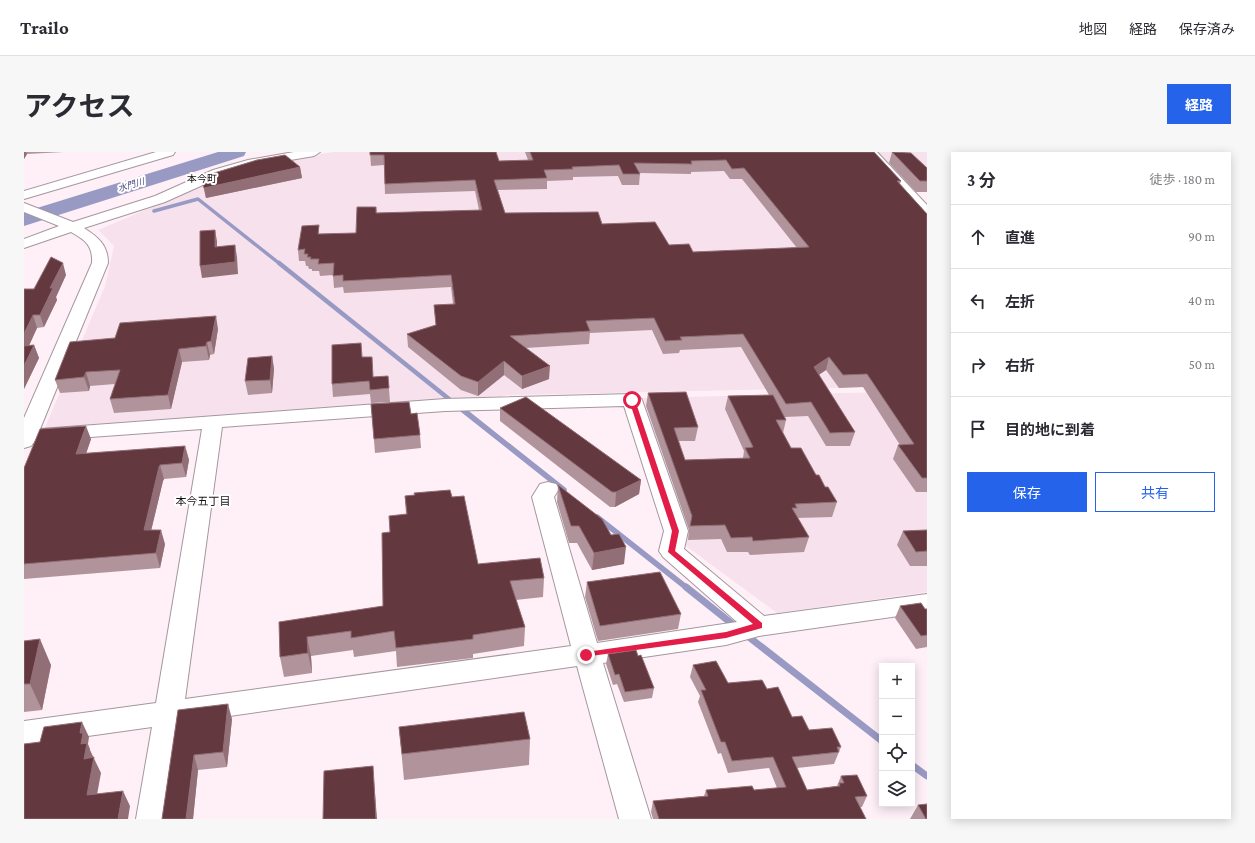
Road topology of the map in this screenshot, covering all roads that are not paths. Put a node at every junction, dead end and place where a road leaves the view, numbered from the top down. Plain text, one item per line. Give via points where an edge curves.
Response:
1 (169, 152) edge
2 (314, 152) edge
3 (870, 152) edge
4 (24, 195) edge
5 (24, 207) edge
6 (927, 213) edge
7 (68, 226) junction
8 (24, 244) edge
9 (213, 422) junction
10 (25, 438) edge
11 (548, 490) dead end
12 (927, 603) edge
13 (759, 626) junction
14 (586, 655) junction
15 (168, 713) junction
16 (24, 733) edge
17 (152, 819) edge
18 (635, 819) edge

1 - 4 street
2 - 7 street via 248,164 218,173 160,199
3 - 6 street
5 - 7 street
7 - 8 street
7 - 10 street via 91,237 100,250 100,263
9 - 10 street
9 - 13 street via 445,405 632,400 676,531 671,552
9 - 15 street
11 - 14 street via 543,497
12 - 13 street
13 - 14 street via 726,635
14 - 15 street
14 - 18 street
15 - 16 street
15 - 17 street

